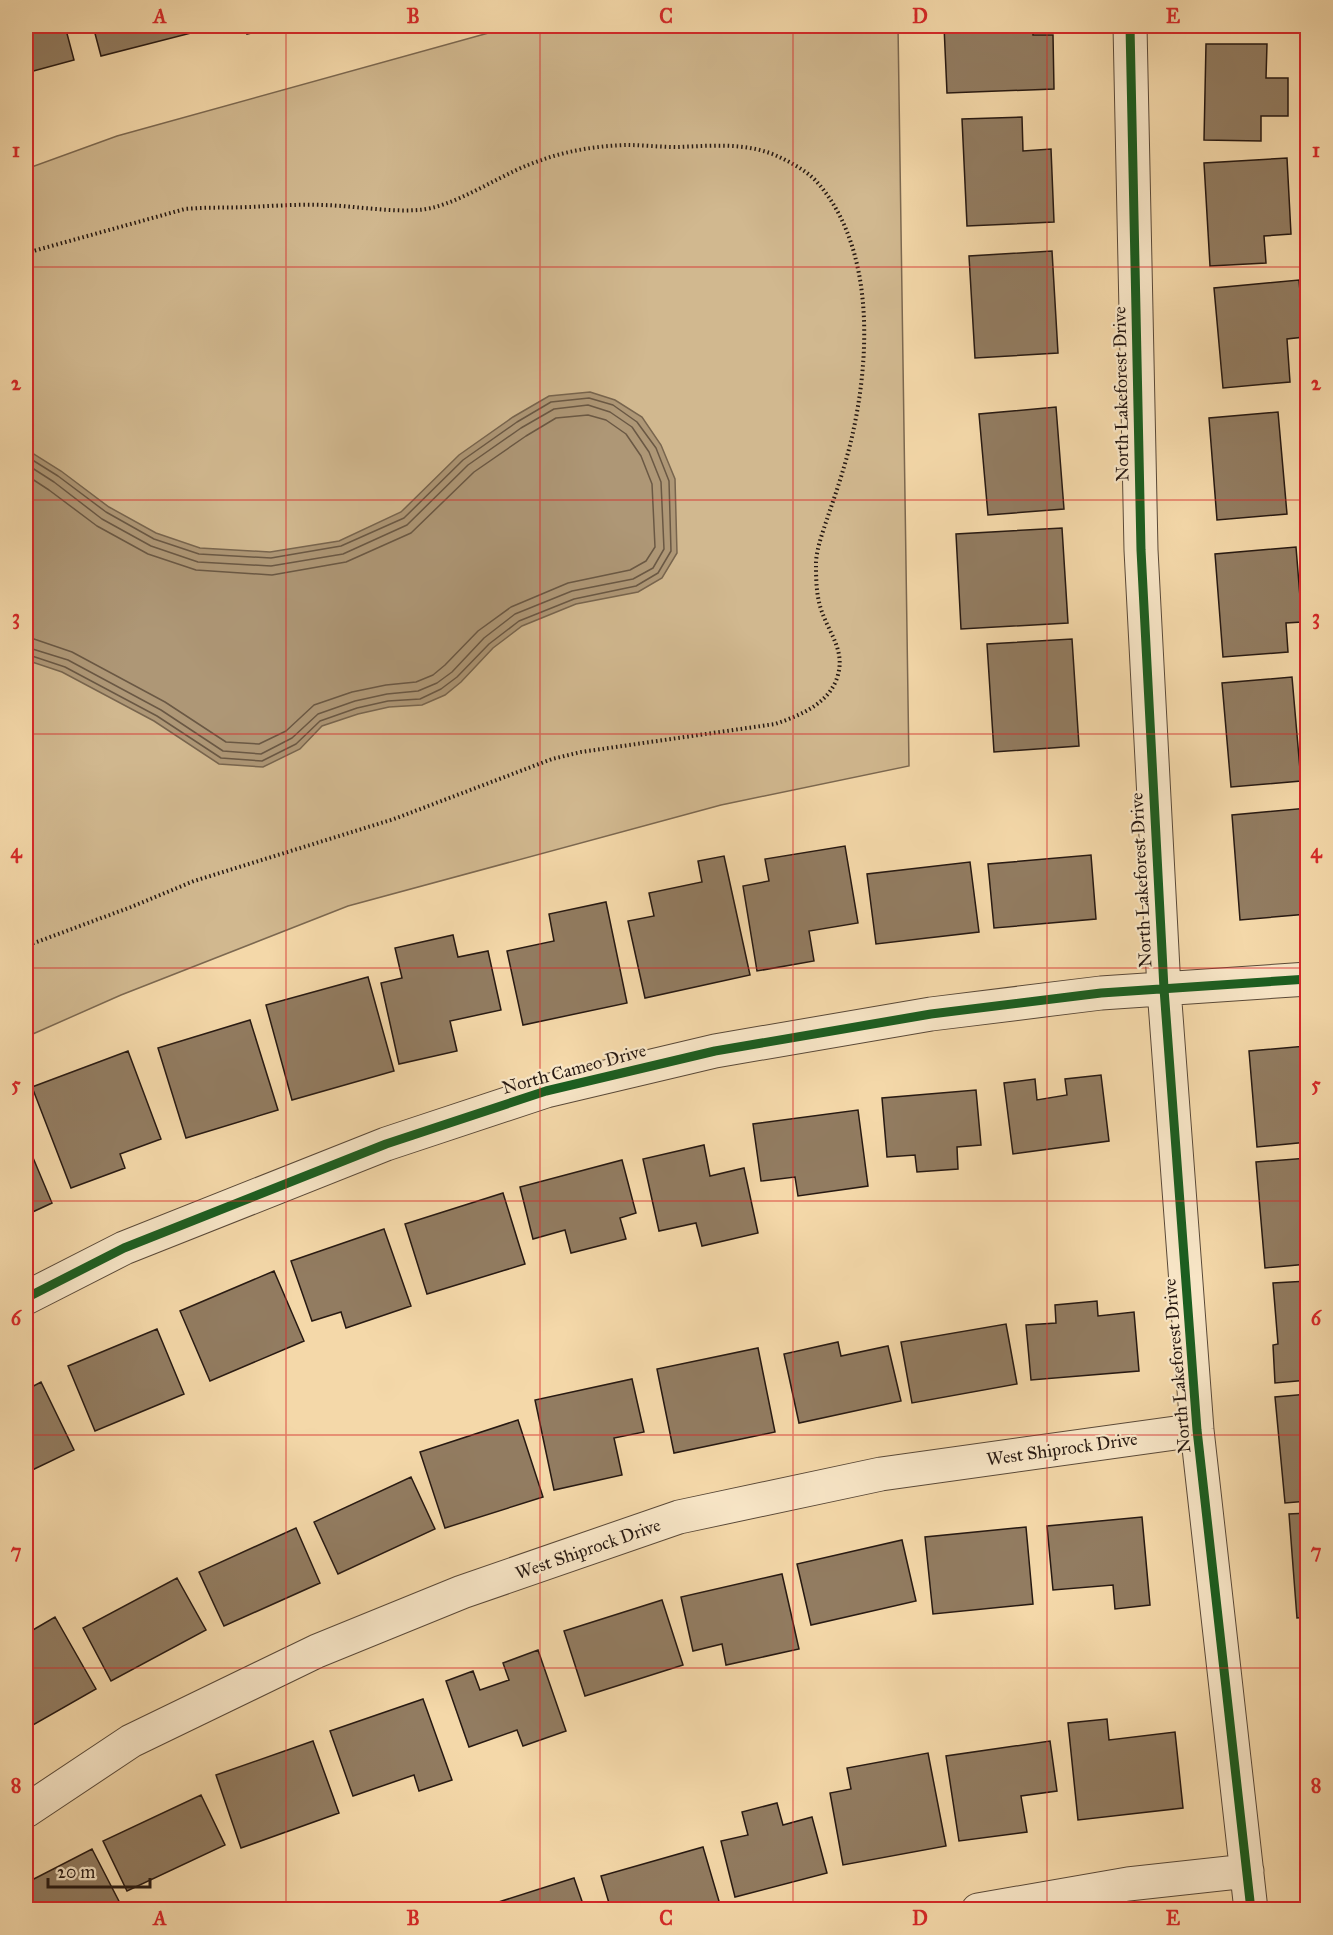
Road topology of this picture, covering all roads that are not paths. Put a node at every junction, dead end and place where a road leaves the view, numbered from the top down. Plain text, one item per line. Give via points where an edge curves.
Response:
1 (1130, 26) edge
2 (1308, 979) edge
3 (1164, 989) junction
4 (26, 1298) edge
5 (1197, 1430) junction
6 (26, 1811) edge
7 (1246, 1871) junction
8 (978, 1910) edge
9 (1251, 1910) edge

1 - 3 street, North Lakeforest Drive via 1141,550
2 - 3 street, North Cameo Drive
3 - 4 street, North Cameo Drive via 931,1014 715,1051 546,1091 386,1143 124,1248
3 - 5 street, North Lakeforest Drive
5 - 6 street, West Shiprock Drive via 881,1474 679,1517 462,1592 317,1651 130,1741
5 - 7 street, North Lakeforest Drive
7 - 8 street via 1128,1884
7 - 9 street, North Lakeforest Drive

